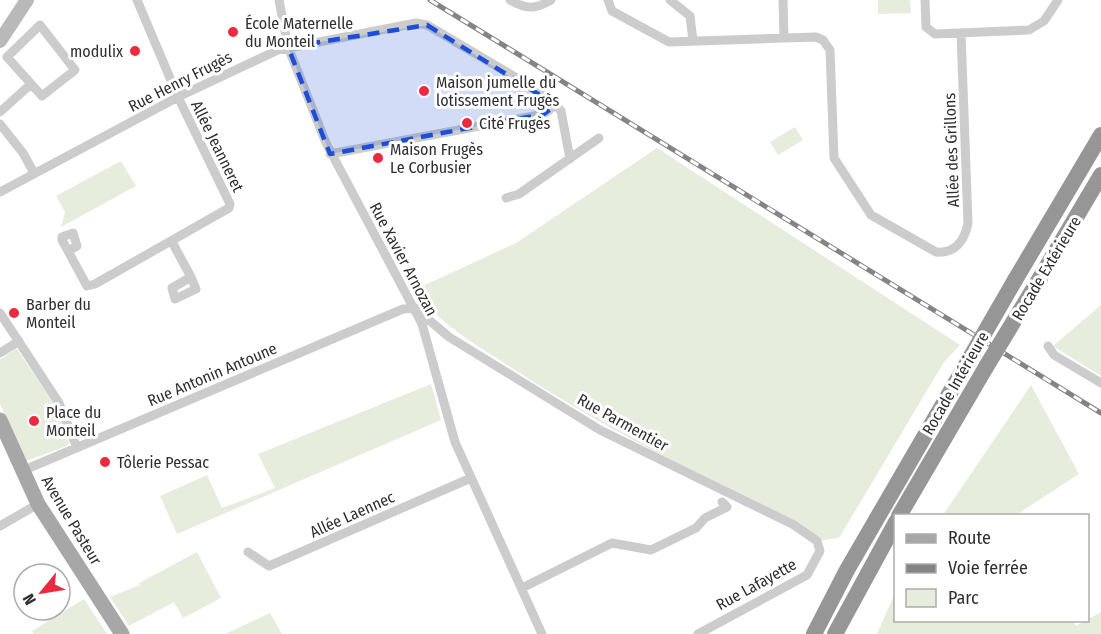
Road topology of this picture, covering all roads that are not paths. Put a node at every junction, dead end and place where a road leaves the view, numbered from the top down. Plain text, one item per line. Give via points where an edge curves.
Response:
1 (27, 0) edge
2 (136, 0) edge
3 (279, 0) edge
4 (510, 0) edge
5 (551, 0) edge
6 (608, 0) edge
7 (670, 0) edge
8 (783, 0) edge
9 (924, 0) edge
10 (1058, 0) edge
11 (962, 33) junction
12 (784, 38) junction
13 (0, 41) edge
14 (693, 41) junction
15 (288, 47) junction
16 (31, 84) junction
17 (178, 97) junction
18 (556, 105) junction
19 (0, 112) edge
20 (0, 124) edge
21 (1101, 135) edge
22 (599, 138) dead end
23 (330, 154) junction
24 (570, 159) junction
25 (34, 173) junction
26 (1101, 175) edge
27 (0, 192) edge
28 (506, 198) dead end
29 (172, 242) junction
30 (68, 251) dead end
31 (191, 277) dead end
32 (415, 308) junction
33 (0, 313) edge
34 (19, 341) junction
35 (1048, 346) dead end
36 (0, 353) edge
37 (1101, 383) edge
38 (0, 420) edge
39 (77, 448) junction
40 (22, 471) junction
41 (471, 478) junction
42 (722, 502) dead end
43 (38, 504) junction
44 (900, 514) edge
45 (0, 526) edge
46 (894, 526) edge
47 (819, 551) joint
48 (248, 552) dead end
49 (522, 588) junction
50 (122, 634) edge
51 (542, 634) edge
52 (698, 634) edge
53 (814, 634) edge
54 (835, 634) edge

1 - 13 main road
2 - 17 street, Allée Jeanneret
3 - 15 street, Rue Xavier Arnozan
4 - 5 street via 524,8 534,8
6 - 14 street via 612,11 663,41
7 - 14 street via 690,16
8 - 12 street
9 - 11 street via 925,23 931,33
10 - 11 street via 1035,28
11 - 12 street, Allée des Grillons via 968,223 961,242 943,253 931,250 865,209 834,158 830,50 823,39 816,37
12 - 14 street
15 - 17 street, Rue Henry Frugès
15 - 18 street, Rue Henry Frugès via 416,23 428,25 549,97
15 - 23 street, Rue Xavier Arnozan
16 - 16 street via 7,57 40,25 75,70 42,96
16 - 19 street
17 - 25 street, Rue Henry Frugès
17 - 29 street, Allée Jeanneret via 230,208
18 - 23 street via 544,114
18 - 24 street via 561,111
20 - 25 street
21 - 53 highway, Rocade Intérieure, bridge via 846,570
22 - 24 street
23 - 32 street, Rue Xavier Arnozan
24 - 28 street via 519,194
25 - 27 street, Rue Henry Frugès
26 - 44 highway, Rocade Extérieure, bridge
29 - 30 street via 87,286
29 - 31 street
32 - 39 street, Rue Antonin Antoune via 403,309
32 - 41 street, Rue Xavier Arnozan via 455,442
32 - 47 street, Rue Parmentier via 449,337 600,430 794,525 817,541
33 - 34 street
34 - 36 street
34 - 39 street via 59,403
35 - 37 street via 1054,355
38 - 40 main road, Avenue Pasteur
39 - 40 street, Rue Antonin Antoune
40 - 43 main road, Avenue Pasteur
41 - 48 street, Allée Laennec via 269,566
41 - 49 street, Rue Xavier Arnozan
42 - 49 street via 727,507 705,518 696,528 651,550 612,543
43 - 45 street
43 - 50 main road, Avenue Pasteur
46 - 54 highway
47 - 52 street, Rue Lafayette via 807,575
49 - 51 street, Rue Xavier Arnozan

